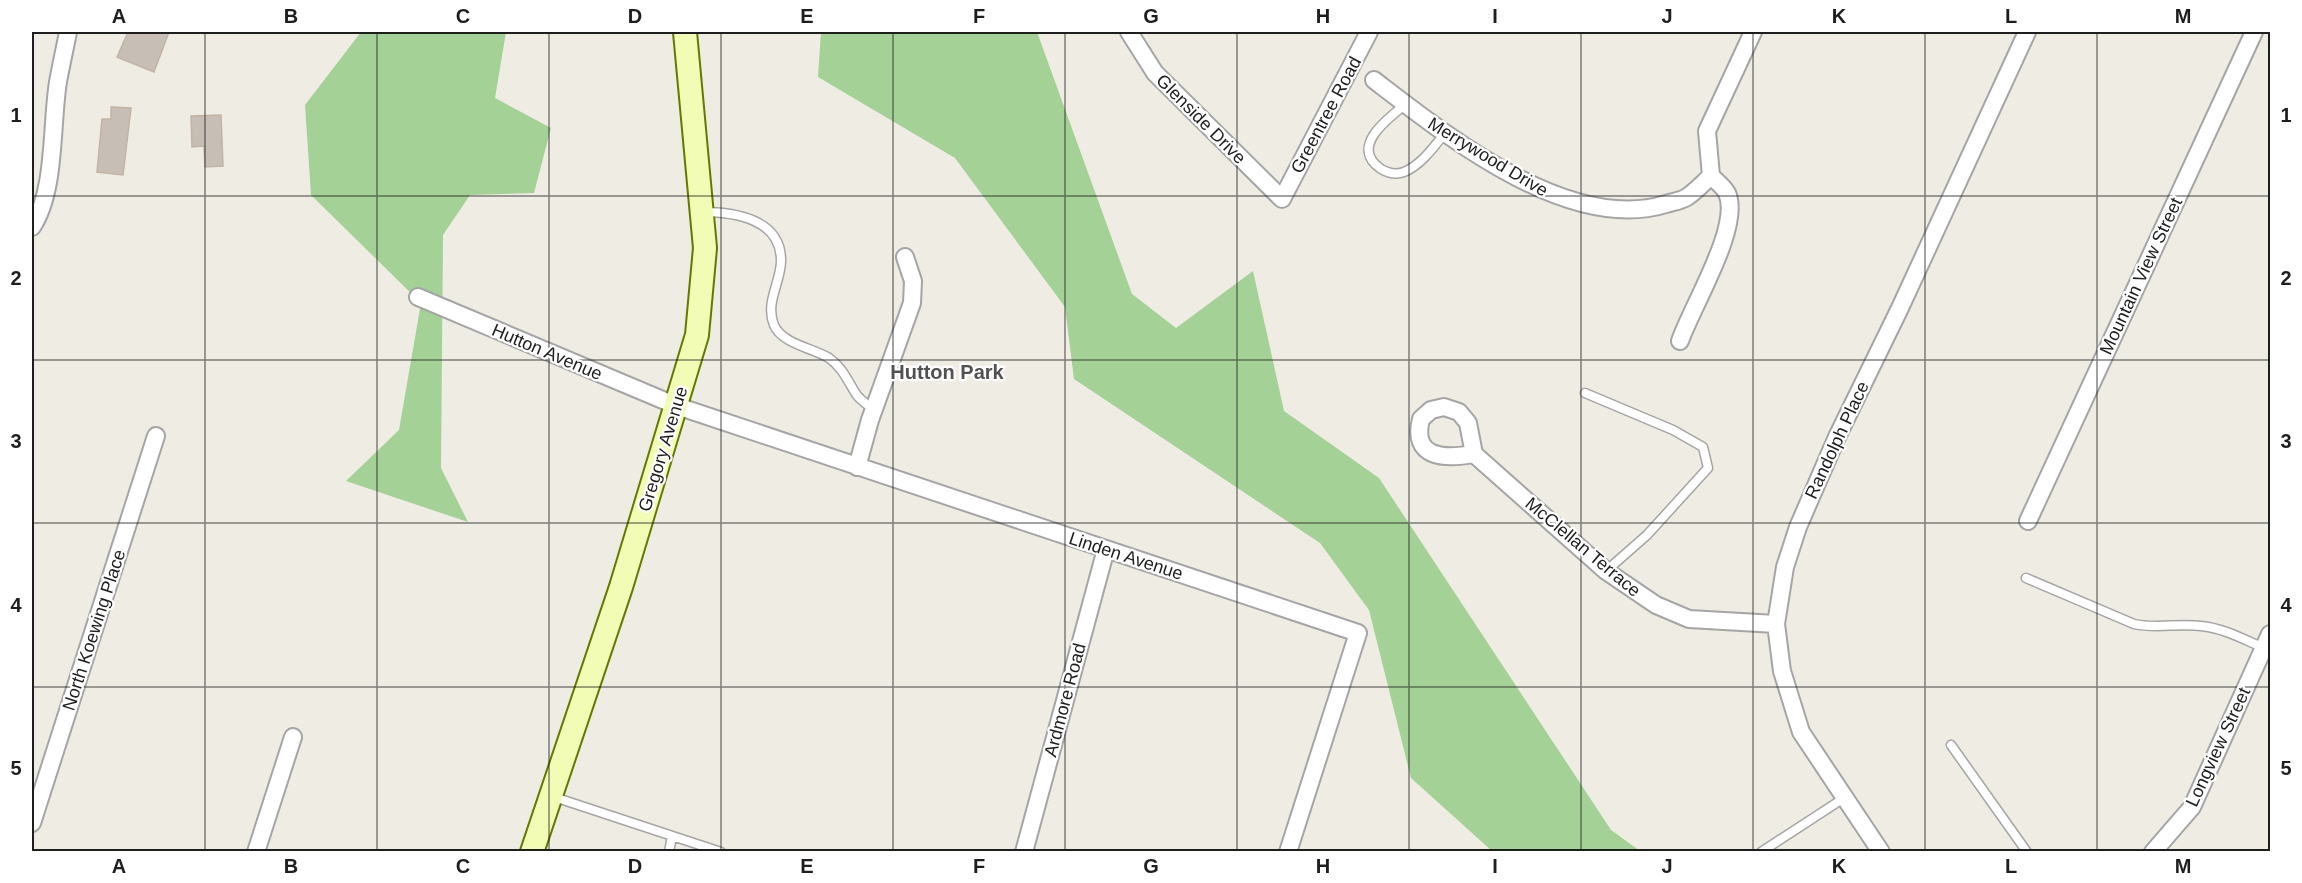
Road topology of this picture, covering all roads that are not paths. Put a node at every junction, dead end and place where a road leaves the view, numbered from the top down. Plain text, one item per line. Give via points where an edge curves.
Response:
1 (68, 32) edge
2 (686, 32) edge
3 (1129, 32) edge
4 (1370, 32) edge
5 (1754, 32) edge
6 (2027, 32) edge
7 (2254, 32) edge
8 (1374, 80) dead end
9 (1406, 104) junction
10 (1445, 134) junction
11 (1711, 176) junction
12 (1282, 199) joint
13 (702, 212) junction
14 (32, 227) edge
15 (905, 257) dead end
16 (418, 297) dead end
17 (1680, 341) dead end
18 (1585, 393) dead end
19 (677, 406) junction
20 (873, 410) junction
21 (156, 436) dead end
22 (1474, 454) dead end
23 (857, 467) junction
24 (2028, 521) dead end
25 (1106, 549) junction
26 (1606, 571) junction
27 (2026, 578) dead end
28 (1776, 624) junction
29 (2267, 641) edge
30 (293, 737) dead end
31 (1951, 745) dead end
32 (550, 796) junction
33 (1844, 798) junction
34 (32, 823) edge
35 (672, 836) junction
36 (256, 852) edge
37 (532, 852) edge
38 (669, 852) edge
39 (721, 852) edge
40 (1024, 852) edge
41 (1288, 852) edge
42 (1761, 852) edge
43 (1881, 852) edge
44 (2026, 852) edge
45 (2153, 852) edge

1 - 14 street via 58,81 46,190
2 - 13 main road, Gregory Avenue
3 - 12 street, Glenside Drive via 1155,73
4 - 12 street, Greentree Road
5 - 11 street via 1707,131
6 - 28 street, Randolph Place via 1798,527 1785,567
7 - 24 street, Mountain View Street
8 - 9 street, Merrywood Drive
9 - 10 street, Merrywood Drive
9 - 10 lane via 1377,128 1370,140 1369,154 1375,164 1387,173 1401,173 1426,156
10 - 11 street, Merrywood Drive via 1552,196 1614,210 1651,209 1686,198
11 - 17 street via 1727,193 1731,216 1724,242
13 - 19 main road, Gregory Avenue via 705,248 699,324
13 - 20 lane via 726,212 768,227 781,261 771,305 774,326 785,338 828,358 845,372 857,396
15 - 20 street via 913,281 912,303
16 - 19 street, Hutton Avenue
18 - 26 lane via 1703,447 1708,468 1647,535
19 - 23 street, Linden Avenue
19 - 32 main road, Gregory Avenue
20 - 23 street
21 - 34 street, North Koewing Place
22 - 26 street, McClellan Terrace
23 - 25 street, Linden Avenue
25 - 40 street, Ardmore Road
25 - 41 street, Linden Avenue via 1358,633
26 - 28 street, McClellan Terrace via 1656,605 1689,619
27 - 29 lane via 2134,624 2150,628 2199,626
28 - 33 street, Randolph Place via 1782,671 1801,732
29 - 45 street, Longview Street via 2192,807
30 - 36 street
31 - 44 lane
32 - 35 lane
32 - 37 main road, Gregory Avenue
33 - 42 lane
33 - 43 street, Randolph Place
35 - 38 lane
35 - 39 lane

